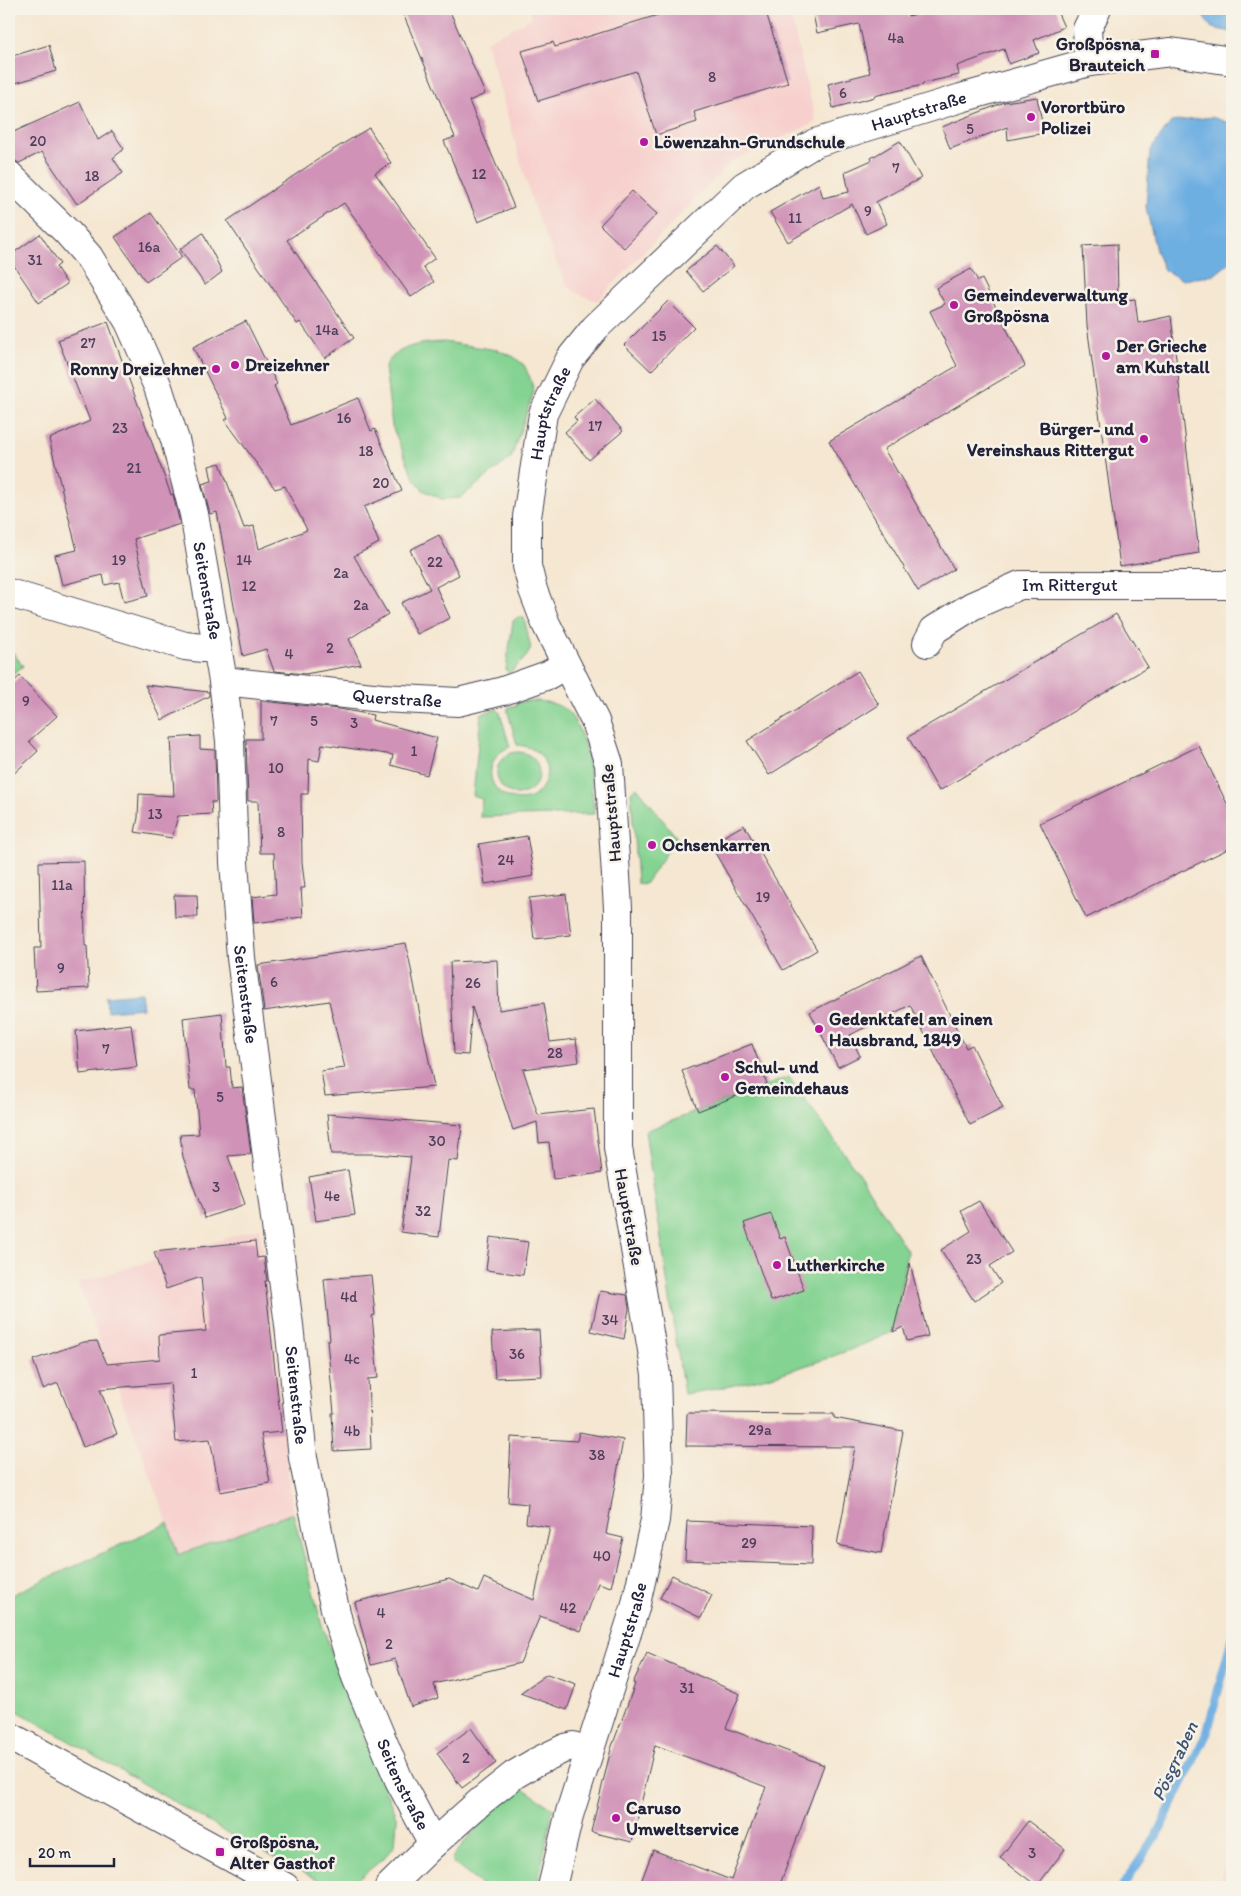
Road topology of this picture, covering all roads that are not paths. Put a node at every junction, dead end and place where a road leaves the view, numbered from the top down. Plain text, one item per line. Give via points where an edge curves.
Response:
1 (1097, 9) edge
2 (1232, 61) edge
3 (1088, 62) junction
4 (9, 175) edge
5 (1232, 585) edge
6 (9, 592) edge
7 (927, 643) dead end
8 (217, 648) junction
9 (565, 664) junction
10 (223, 682) junction
11 (9, 1736) edge
12 (589, 1751) junction
13 (433, 1844) junction
14 (285, 1887) edge
15 (389, 1887) edge
16 (552, 1887) edge

1 - 3 street via 1087,29
2 - 3 street, Hauptstraße via 1171,52
3 - 9 street, Hauptstraße via 815,143 744,186 595,328 570,359 543,414 527,517 527,566 531,582
4 - 8 street, Seitenstraße via 89,257 118,301 144,352 172,431 194,514
5 - 7 street, Im Rittergut via 1020,585 972,606 934,630
6 - 8 street via 185,646
8 - 10 street, Seitenstraße
9 - 10 street, Querstraße via 548,675 503,691 458,702
9 - 12 street, Hauptstraße via 595,721 609,764 618,908 618,1148 656,1374 659,1476 655,1520 635,1608
10 - 13 street, Seitenstraße via 230,741 241,958 290,1325 303,1458 338,1621 356,1677 399,1780
11 - 14 street
12 - 13 street via 573,1746 565,1748 514,1775
12 - 16 street, Hauptstraße
13 - 15 street

